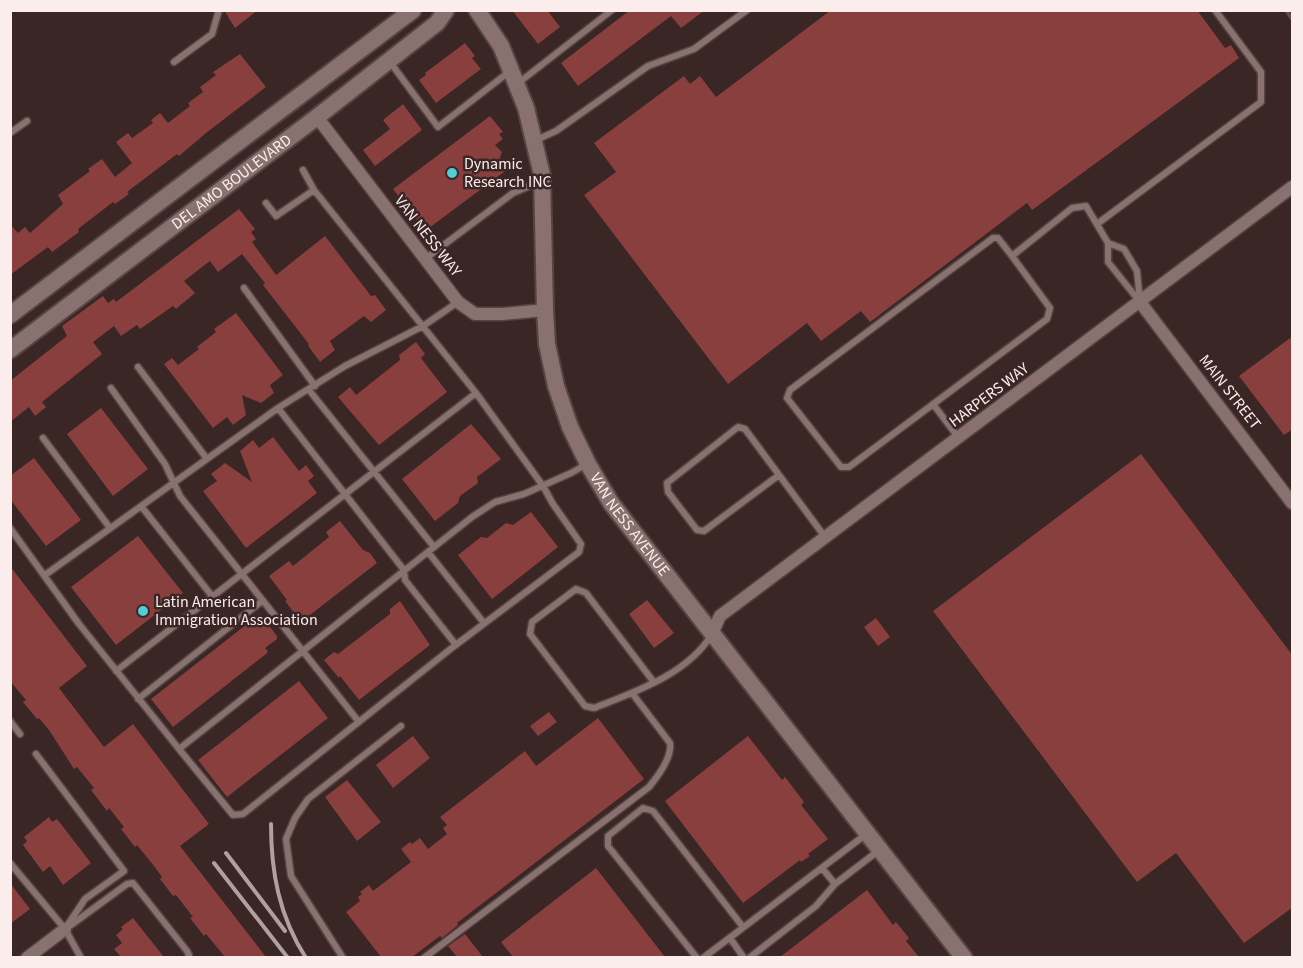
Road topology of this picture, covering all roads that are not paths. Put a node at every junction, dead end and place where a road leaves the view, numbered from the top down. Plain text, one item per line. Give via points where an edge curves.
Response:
1 (219, 10) edge
2 (413, 10) edge
3 (446, 10) edge
4 (477, 10) edge
5 (612, 10) edge
6 (747, 10) edge
7 (1215, 10) edge
8 (389, 61) junction
9 (174, 62) dead end
10 (514, 78) junction
11 (317, 117) junction
12 (27, 121) dead end
13 (10, 133) edge
14 (534, 141) junction
15 (303, 170) dead end
16 (542, 181) junction
17 (1293, 188) edge
18 (314, 190) junction
19 (266, 203) dead end
20 (1097, 224) junction
21 (1108, 243) junction
22 (1012, 256) junction
23 (425, 259) junction
24 (244, 288) dead end
25 (458, 302) junction
26 (1140, 302) junction
27 (545, 310) junction
28 (10, 315) edge
29 (423, 326) junction
30 (10, 350) edge
31 (138, 367) dead end
32 (315, 386) junction
33 (111, 388) dead end
34 (309, 390) junction
35 (476, 393) junction
36 (933, 404) junction
37 (278, 408) junction
38 (44, 438) dead end
39 (958, 438) junction
40 (207, 459) junction
41 (588, 464) junction
42 (373, 470) junction
43 (780, 475) junction
44 (175, 482) junction
45 (543, 486) junction
46 (346, 493) junction
47 (1293, 503) edge
48 (141, 506) junction
49 (10, 528) edge
50 (110, 528) junction
51 (825, 537) junction
52 (434, 547) junction
53 (428, 552) junction
54 (404, 570) junction
55 (241, 573) junction
56 (45, 575) junction
57 (212, 596) junction
58 (262, 601) junction
59 (484, 623) junction
60 (712, 634) junction
61 (456, 645) junction
62 (303, 652) junction
63 (116, 671) junction
64 (653, 681) junction
65 (632, 693) junction
66 (138, 699) junction
67 (10, 721) edge
68 (359, 722) junction
69 (401, 726) dead end
70 (20, 734) dead end
71 (179, 749) junction
72 (36, 754) dead end
73 (867, 833) junction
74 (880, 849) junction
75 (10, 863) edge
76 (822, 868) junction
77 (835, 884) junction
78 (743, 927) junction
79 (65, 929) junction
80 (730, 938) junction
81 (27, 957) edge
82 (81, 957) edge
83 (188, 957) edge
84 (343, 957) edge
85 (424, 957) edge
86 (697, 957) edge
87 (703, 957) edge
88 (744, 957) edge
89 (749, 957) edge
90 (964, 957) edge

1 - 9 lane via 212,34
2 - 28 main road, DEL AMO BOULEVARD
3 - 8 main road, DEL AMO BOULEVARD via 437,23
4 - 10 main road, VAN NESS AVENUE via 501,46
5 - 10 lane
6 - 14 lane via 694,49 648,66 556,131
7 - 20 lane via 1261,72 1261,102
8 - 10 lane via 438,127
8 - 11 main road, DEL AMO BOULEVARD
10 - 14 main road, VAN NESS AVENUE
11 - 23 street, VAN NESS WAY
11 - 30 main road, DEL AMO BOULEVARD
12 - 13 lane
14 - 16 main road, VAN NESS AVENUE
15 - 18 lane
16 - 23 lane via 513,193
16 - 27 main road, VAN NESS AVENUE
17 - 26 street, HARPERS WAY
18 - 19 lane via 276,216
18 - 29 lane
20 - 21 lane
20 - 22 lane via 1086,206 1072,208
21 - 26 lane via 1108,262
21 - 26 lane via 1124,249 1137,271
22 - 36 lane via 1050,308 1047,319
22 - 36 lane via 998,238 993,238 790,390 787,398 841,467 849,467
23 - 25 street, VAN NESS WAY
24 - 32 lane
25 - 27 street, VAN NESS WAY via 475,314
25 - 29 lane
26 - 39 street, HARPERS WAY
26 - 47 street, MAIN STREET
27 - 41 main road, VAN NESS AVENUE via 556,386
29 - 32 lane
29 - 35 lane
31 - 40 lane
32 - 34 lane
33 - 44 lane
34 - 37 lane
34 - 42 lane
35 - 42 lane
35 - 45 lane
36 - 39 lane
37 - 40 lane
37 - 46 lane
38 - 50 lane
39 - 51 street, HARPERS WAY
40 - 44 lane
41 - 45 lane
41 - 60 main road, VAN NESS AVENUE via 611,503
42 - 46 lane
42 - 52 lane
43 - 43 lane via 745,429 738,428 667,483 668,492 696,530 704,531
43 - 51 lane
44 - 48 lane
44 - 55 lane via 180,496
45 - 52 lane via 495,502
45 - 59 lane via 581,544 579,552
46 - 54 lane
46 - 55 lane
48 - 50 lane
48 - 57 lane
49 - 56 lane
50 - 56 lane
51 - 60 street, HARPERS WAY via 720,616
52 - 53 lane
53 - 54 lane
53 - 59 lane
54 - 61 lane via 405,580
54 - 62 lane
55 - 57 lane
55 - 58 lane
56 - 63 lane
57 - 63 lane
58 - 62 lane
58 - 66 lane
59 - 61 lane
60 - 64 lane via 704,648 666,677
60 - 73 main road, VAN NESS AVENUE
61 - 68 lane
62 - 68 lane
62 - 71 lane
63 - 66 lane
64 - 65 lane
64 - 65 lane via 586,593 576,590 532,622 531,634 585,706 594,708
65 - 85 lane via 670,743 671,751 650,787
66 - 71 lane
67 - 70 lane
68 - 71 lane via 243,814 233,815
69 - 84 lane via 308,799 286,838 291,876
72 - 79 lane via 124,871 85,899
73 - 74 main road, VAN NESS AVENUE
73 - 76 lane
74 - 77 lane
74 - 90 main road, VAN NESS AVENUE
75 - 79 lane
76 - 77 lane
76 - 78 lane
77 - 89 lane via 816,906
78 - 80 lane
78 - 86 lane via 653,811 643,808 608,836 608,846
79 - 81 street
79 - 82 lane
79 - 83 lane via 133,883
80 - 87 lane
80 - 88 lane

